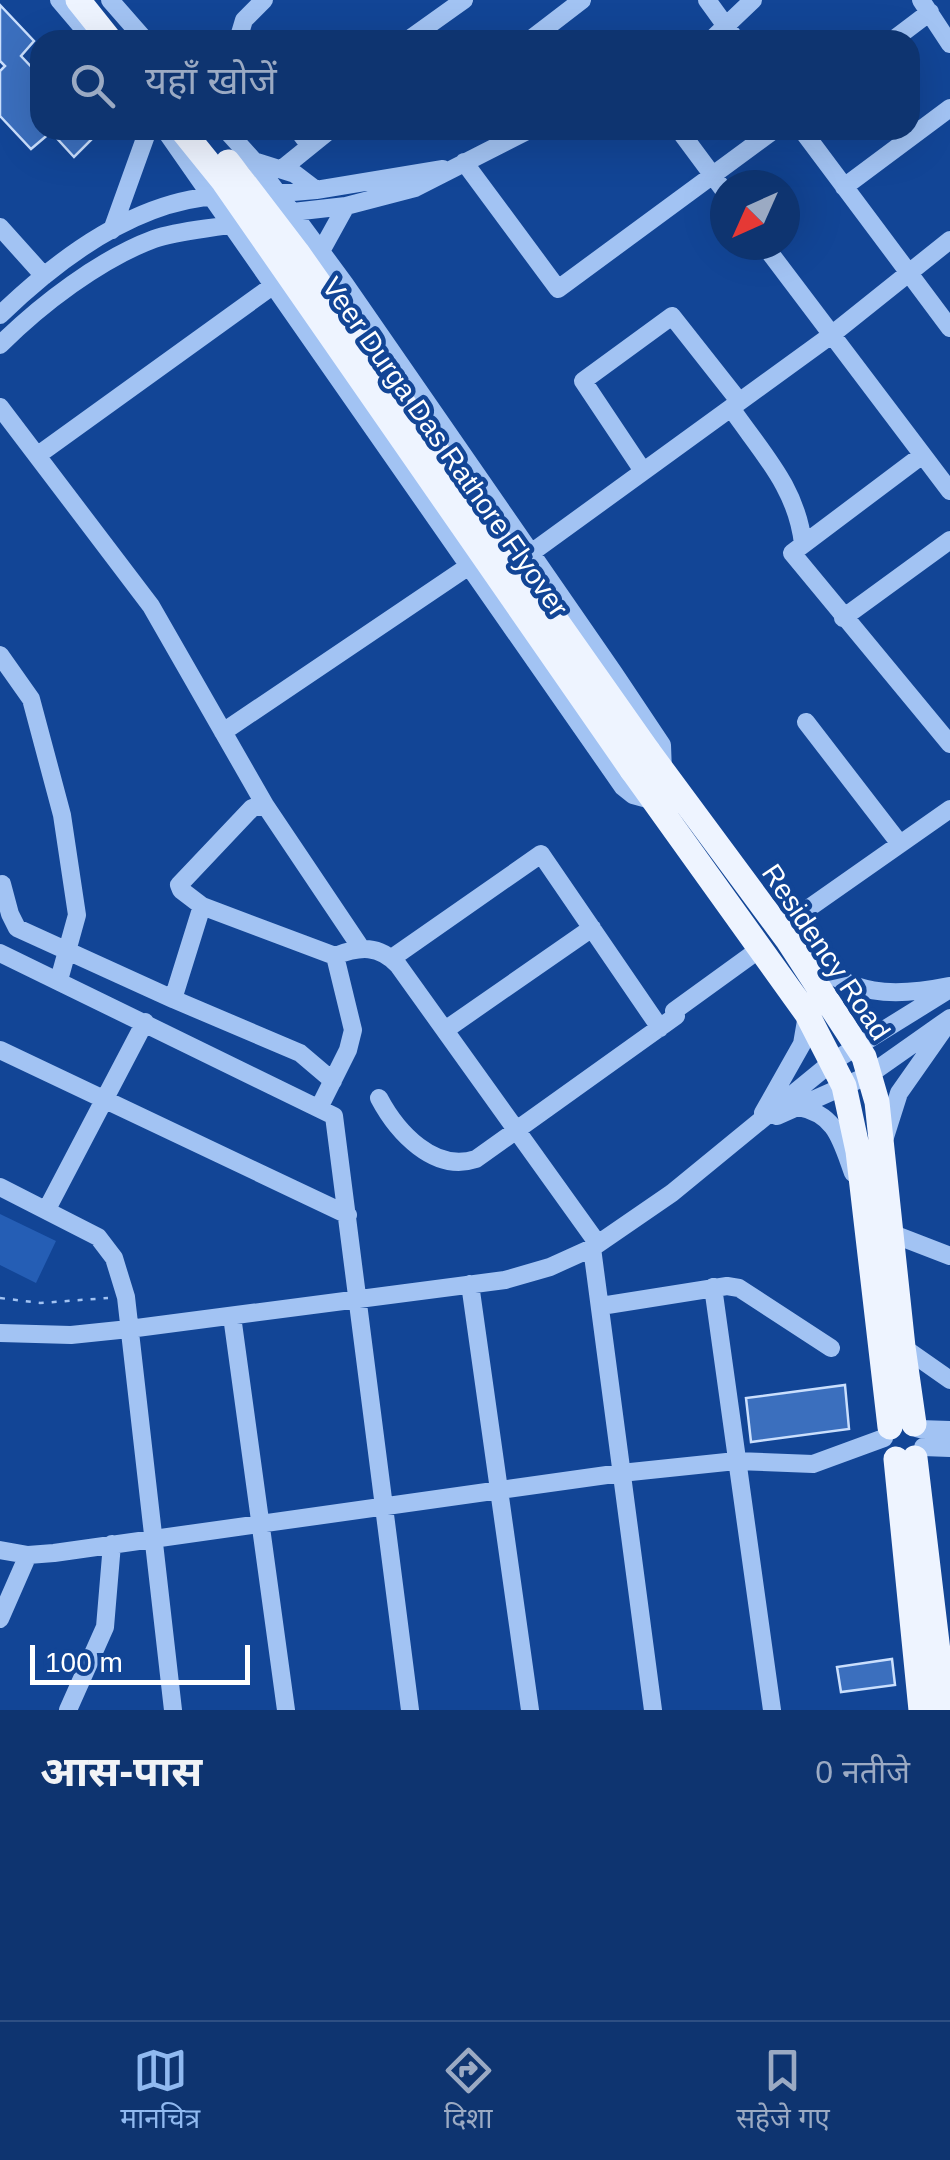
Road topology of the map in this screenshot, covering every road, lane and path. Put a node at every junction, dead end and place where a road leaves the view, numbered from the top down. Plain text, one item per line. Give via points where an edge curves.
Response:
1 (59, 0) edge
2 (78, 0) edge
3 (96, 0) edge
4 (110, 0) edge
5 (264, 0) edge
6 (464, 0) edge
7 (582, 0) edge
8 (708, 0) edge
9 (753, 0) edge
10 (925, 6) edge
11 (84, 30) edge
12 (102, 30) edge
13 (120, 30) edge
14 (136, 30) edge
15 (241, 30) edge
16 (422, 30) edge
17 (543, 30) edge
18 (729, 30) edge
19 (733, 30) edge
20 (902, 30) edge
21 (950, 44) edge
22 (950, 108) edge
23 (920, 130) edge
24 (144, 140) edge
25 (172, 140) edge
26 (190, 140) edge
27 (212, 140) edge
28 (235, 140) edge
29 (306, 140) edge
30 (318, 140) edge
31 (488, 140) edge
32 (510, 140) edge
33 (687, 140) edge
34 (760, 140) edge
35 (809, 140) edge
36 (907, 140) edge
37 (310, 146) junction
38 (494, 148) junction
39 (254, 160) junction
40 (458, 165) junction
41 (283, 168) junction
42 (720, 170) edge
43 (710, 171) edge
44 (710, 177) edge
45 (844, 187) junction
46 (316, 190) junction
47 (277, 193) junction
48 (211, 196) junction
49 (346, 206) junction
50 (290, 212) junction
51 (230, 225) junction
52 (0, 227) edge
53 (112, 230) junction
54 (950, 240) edge
55 (320, 253) junction
56 (775, 260) edge
57 (907, 274) junction
58 (44, 276) junction
59 (271, 287) junction
60 (0, 315) edge
61 (950, 328) edge
62 (830, 336) junction
63 (0, 346) edge
64 (735, 405) junction
65 (0, 407) edge
66 (38, 454) junction
67 (921, 456) junction
68 (643, 471) junction
69 (950, 491) edge
70 (950, 540) edge
71 (803, 544) junction
72 (531, 552) junction
73 (469, 566) junction
74 (843, 618) junction
75 (0, 656) edge
76 (806, 722) dead end
77 (223, 732) junction
78 (950, 744) edge
79 (648, 765) junction
80 (655, 801) junction
81 (265, 805) junction
82 (950, 809) edge
83 (900, 844) junction
84 (2, 884) edge
85 (202, 906) junction
86 (592, 928) junction
87 (776, 938) junction
88 (361, 948) junction
89 (69, 952) junction
90 (335, 956) junction
91 (2, 958) edge
92 (392, 958) junction
93 (59, 980) junction
94 (950, 988) edge
95 (173, 999) junction
96 (807, 1014) junction
97 (950, 1019) edge
98 (145, 1022) junction
99 (660, 1028) junction
100 (445, 1030) junction
101 (857, 1046) junction
102 (0, 1050) edge
103 (832, 1062) junction
104 (869, 1075) junction
105 (333, 1082) junction
106 (844, 1086) junction
107 (378, 1098) dead end
108 (106, 1100) junction
109 (798, 1107) junction
110 (319, 1108) junction
111 (754, 1126) junction
112 (517, 1132) junction
113 (881, 1148) junction
114 (0, 1186) edge
115 (864, 1202) junction
116 (48, 1209) junction
117 (348, 1215) junction
118 (893, 1234) junction
119 (595, 1246) junction
120 (950, 1256) edge
121 (470, 1284) junction
122 (714, 1287) junction
123 (114, 1294) dead end
124 (0, 1298) edge
125 (360, 1299) junction
126 (600, 1306) junction
127 (232, 1316) junction
128 (129, 1329) junction
129 (0, 1333) edge
130 (903, 1347) junction
131 (831, 1348) dead end
132 (950, 1380) edge
133 (950, 1430) edge
134 (906, 1440) junction
135 (950, 1448) edge
136 (736, 1461) junction
137 (621, 1473) junction
138 (500, 1490) junction
139 (386, 1506) junction
140 (258, 1525) junction
141 (154, 1540) junction
142 (112, 1544) junction
143 (0, 1550) edge
144 (28, 1555) junction
145 (0, 1619) edge
146 (68, 1710) edge
147 (173, 1710) edge
148 (286, 1710) edge
149 (410, 1710) edge
150 (530, 1710) edge
151 (652, 1710) edge
152 (772, 1710) edge
153 (921, 1710) edge
154 (946, 1710) edge

1 - 11 street
2 - 12 main road
3 - 13 main road
4 - 14 street
5 - 15 street
6 - 16 street
7 - 17 street
8 - 18 street
9 - 19 street
10 - 20 street
10 - 21 street
22 - 23 street
24 - 53 street
25 - 48 street
26 - 79 main road, Veer Durga Das Rathore Flyover, bridge
27 - 79 main road, Veer Durga Das Rathore Flyover, bridge via 297,252
28 - 39 street
29 - 37 street
30 - 37 street
31 - 38 street
32 - 38 street
33 - 43 street
34 - 42 street
35 - 45 street
36 - 45 street
37 - 41 street
38 - 40 street
39 - 41 street
39 - 47 street
40 - 44 street via 558,289
40 - 46 street
40 - 49 street via 415,188
41 - 46 street
45 - 57 street
46 - 47 street
47 - 48 street
47 - 50 street
48 - 51 street
48 - 53 street
49 - 50 street
49 - 55 street
50 - 51 street
50 - 55 street
51 - 59 street
51 - 63 street via 155,239 91,272
52 - 58 street
53 - 58 street
54 - 57 street
55 - 72 street
56 - 62 street
57 - 61 street
57 - 62 street
58 - 60 street
59 - 66 street
59 - 73 street
62 - 64 street
62 - 67 street
64 - 68 street
64 - 68 street via 672,316 583,381
64 - 71 street via 792,496
65 - 66 street
66 - 77 street via 151,606
67 - 69 street
67 - 71 street
68 - 72 street
70 - 74 street
71 - 74 street via 792,553
72 - 79 street via 662,745
73 - 77 street
73 - 80 street via 623,786
74 - 78 street
75 - 89 street via 30,699 62,815 77,915
76 - 83 street
77 - 81 street
79 - 80 main road, Veer Durga Das Rathore Flyover
79 - 87 main road, Residency Road
80 - 87 main road, Residency Road
81 - 85 street via 252,808 179,885
81 - 88 street
82 - 83 street
83 - 87 street
84 - 89 street via 17,928
85 - 90 street
85 - 95 street
86 - 92 street via 541,854
86 - 99 street
86 - 100 street
87 - 94 street via 868,992
87 - 96 main road, Residency Road
87 - 99 street
87 - 101 main road, Residency Road
88 - 90 street
88 - 92 street
89 - 93 street
89 - 95 street
90 - 105 street via 353,1030
91 - 93 street
92 - 100 street
93 - 98 street
94 - 101 street
95 - 105 street via 300,1053
96 - 103 main road, Residency Road
96 - 111 street via 802,1044
97 - 104 street
97 - 113 street via 900,1093
98 - 108 street
98 - 110 street
99 - 112 street
100 - 112 street
101 - 103 street
101 - 104 main road, Residency Road
102 - 108 street
103 - 106 main road, Residency Road
103 - 111 street
104 - 106 street
104 - 113 main road, Residency Road
105 - 110 street
106 - 109 street
106 - 115 main road, Residency Road
107 - 112 street via 402,1132 446,1161 476,1159
108 - 116 street
108 - 117 street
109 - 111 street
109 - 115 street via 824,1114 835,1129
110 - 117 street via 334,1116
111 - 119 street
112 - 119 street
113 - 118 main road, Residency Road
114 - 116 street
115 - 134 main road, Residency Road
116 - 128 street via 98,1237 114,1258
117 - 125 street
118 - 120 street
118 - 130 main road, Residency Road
119 - 121 street via 550,1268
119 - 126 street
121 - 125 street
121 - 138 street
122 - 126 street
122 - 131 street via 738,1288
122 - 136 street
123 - 124 path via 40,1303
125 - 127 street
125 - 139 street
126 - 137 street
127 - 128 street
127 - 140 street
128 - 129 street
128 - 141 street
130 - 132 street
130 - 134 main road, Residency Road
133 - 134 street
134 - 135 street
134 - 136 street via 813,1464
134 - 153 main road, Residency Road
134 - 154 main road, Residency Road
136 - 137 street
136 - 152 street
137 - 138 street
137 - 151 street
138 - 139 street
138 - 150 street
139 - 140 street
139 - 149 street
140 - 141 street
140 - 148 street
141 - 142 street
141 - 147 street
142 - 144 street
142 - 146 street via 104,1627
143 - 144 street
144 - 145 street

